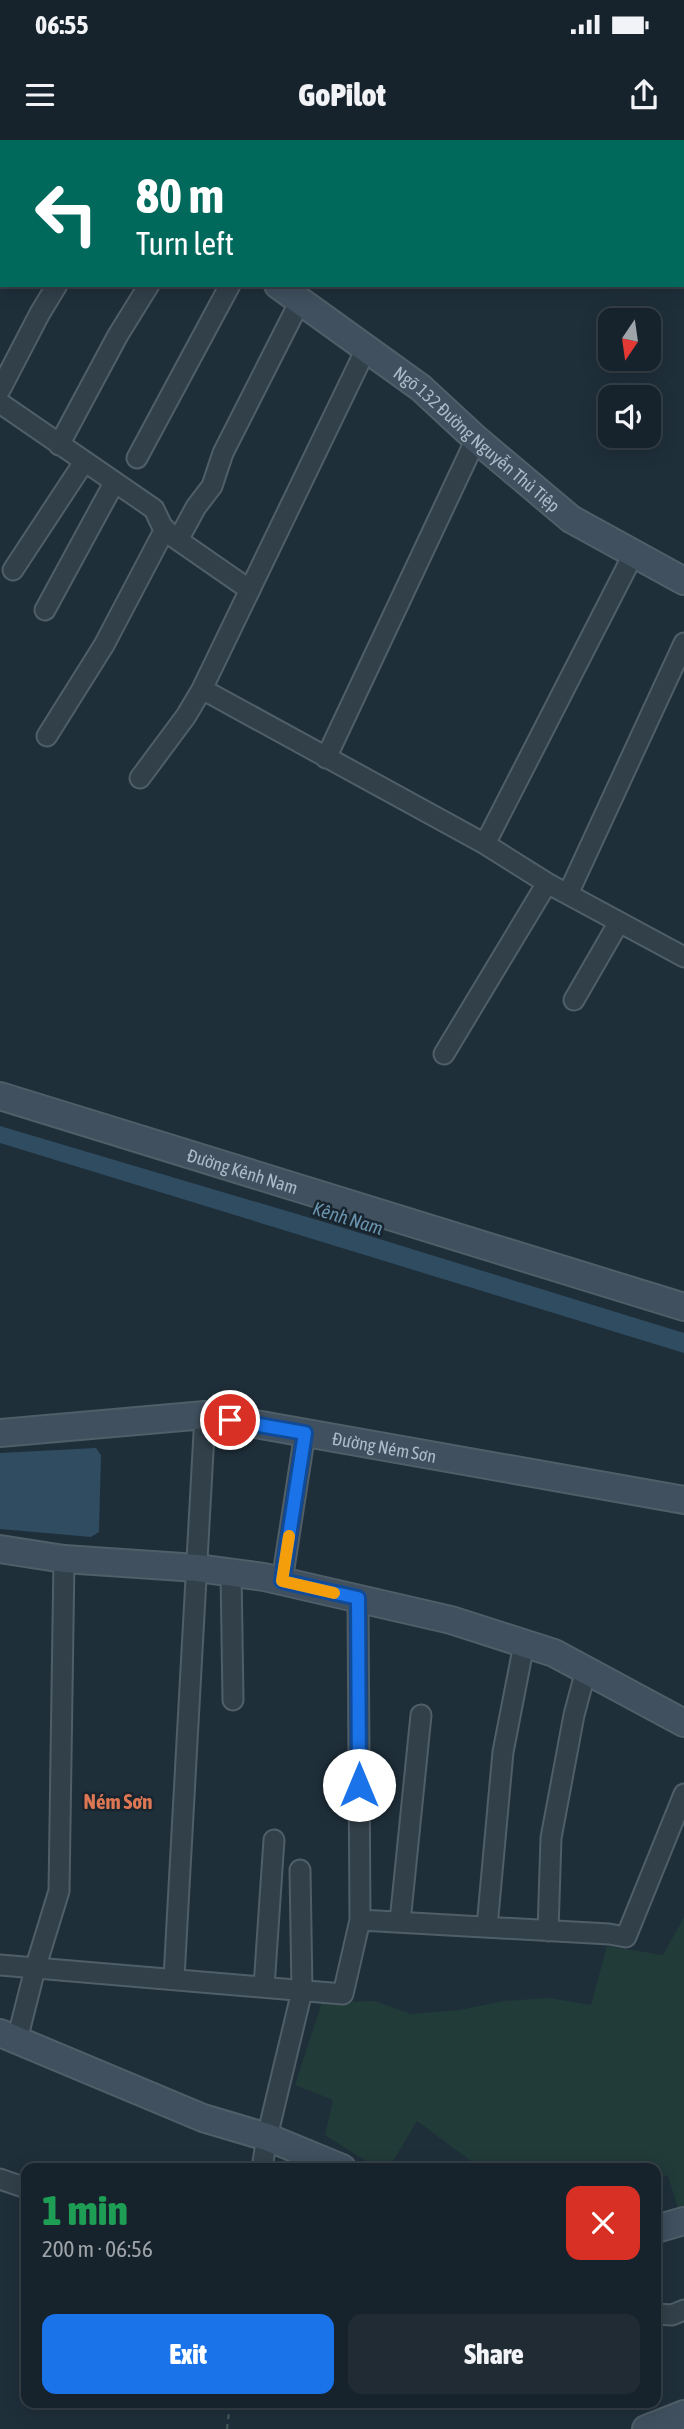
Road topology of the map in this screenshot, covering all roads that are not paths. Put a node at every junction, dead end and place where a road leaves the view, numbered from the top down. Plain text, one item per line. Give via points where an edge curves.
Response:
1 (56, 287) edge
2 (148, 287) edge
3 (229, 287) edge
4 (281, 287) edge
5 (300, 301) junction
6 (366, 349) junction
7 (1, 404) edge
8 (476, 439) junction
9 (59, 445) junction
10 (137, 458) dead end
11 (84, 463) junction
12 (114, 483) junction
13 (171, 535) junction
14 (633, 555) junction
15 (13, 570) dead end
16 (684, 581) edge
17 (250, 590) junction
18 (45, 610) dead end
19 (684, 643) edge
20 (202, 688) junction
21 (47, 736) dead end
22 (326, 758) junction
23 (140, 778) dead end
24 (485, 844) junction
25 (547, 883) junction
26 (568, 894) junction
27 (619, 922) junction
28 (683, 952) edge
29 (573, 1000) dead end
30 (444, 1054) dead end
31 (0, 1096) edge
32 (684, 1307) edge
33 (205, 1415) junction
34 (0, 1433) edge
35 (305, 1433) junction
36 (684, 1500) edge
37 (0, 1549) edge
38 (64, 1559) junction
39 (197, 1568) junction
40 (231, 1573) junction
41 (282, 1581) junction
42 (358, 1598) junction
43 (524, 1644) junction
44 (586, 1670) junction
45 (233, 1700) dead end
46 (421, 1715) dead end
47 (684, 1723) edge
48 (684, 1794) edge
49 (274, 1840) dead end
50 (300, 1870) dead end
51 (360, 1920) junction
52 (400, 1922) junction
53 (487, 1927) junction
54 (548, 1931) junction
55 (0, 1965) edge
56 (35, 1969) junction
57 (174, 1978) junction
58 (264, 1987) junction
59 (302, 1991) junction
60 (8, 2036) edge
61 (267, 2137) junction
62 (263, 2163) edge
63 (330, 2163) edge
64 (0, 2179) edge
65 (21, 2186) edge
66 (684, 2221) edge
67 (661, 2228) edge
68 (684, 2309) edge
69 (661, 2314) edge
70 (684, 2414) edge
71 (646, 2429) edge

1 - 7 street
2 - 9 street
3 - 10 street
4 - 5 street, Ngõ 132 Đường Nguyễn Thủ Tiệp
5 - 6 street, Ngõ 132 Đường Nguyễn Thủ Tiệp
5 - 13 street via 223,453 212,486
6 - 8 street, Ngõ 132 Đường Nguyễn Thủ Tiệp via 421,388
6 - 17 street
7 - 9 street
8 - 14 street, Ngõ 132 Đường Nguyễn Thủ Tiệp via 571,519
8 - 22 street
9 - 11 street
11 - 12 street
11 - 15 street
12 - 13 street via 154,509
12 - 18 street
13 - 17 street
13 - 21 street
14 - 16 street, Ngõ 132 Đường Nguyễn Thủ Tiệp
14 - 24 street
17 - 20 street
19 - 26 street
20 - 22 street
20 - 23 street
22 - 24 street
24 - 25 street
25 - 26 street
25 - 30 street
26 - 27 street
27 - 28 street
27 - 29 street
31 - 32 street, Đường Kênh Nam
33 - 34 street, Đường Ném Sơn
33 - 35 street, Đường Ném Sơn
33 - 39 street
35 - 36 street, Đường Ném Sơn
35 - 41 street
37 - 38 street
38 - 39 street
38 - 56 street via 59,1891
39 - 40 street
39 - 57 street
40 - 41 street
40 - 45 street
41 - 42 street
42 - 43 street via 452,1620
42 - 51 street
43 - 44 street
43 - 53 street via 502,1752
44 - 47 street
44 - 54 street via 551,1839
46 - 52 street
48 - 54 street via 626,1937
49 - 58 street
50 - 59 street
51 - 52 street
51 - 59 street via 343,1994
52 - 53 street
53 - 54 street
55 - 56 street
56 - 57 street
56 - 60 street
57 - 58 street
58 - 59 street
59 - 61 street
60 - 61 street via 203,2119
61 - 62 street
61 - 63 street
64 - 65 street
66 - 67 street
68 - 69 street
70 - 71 street

